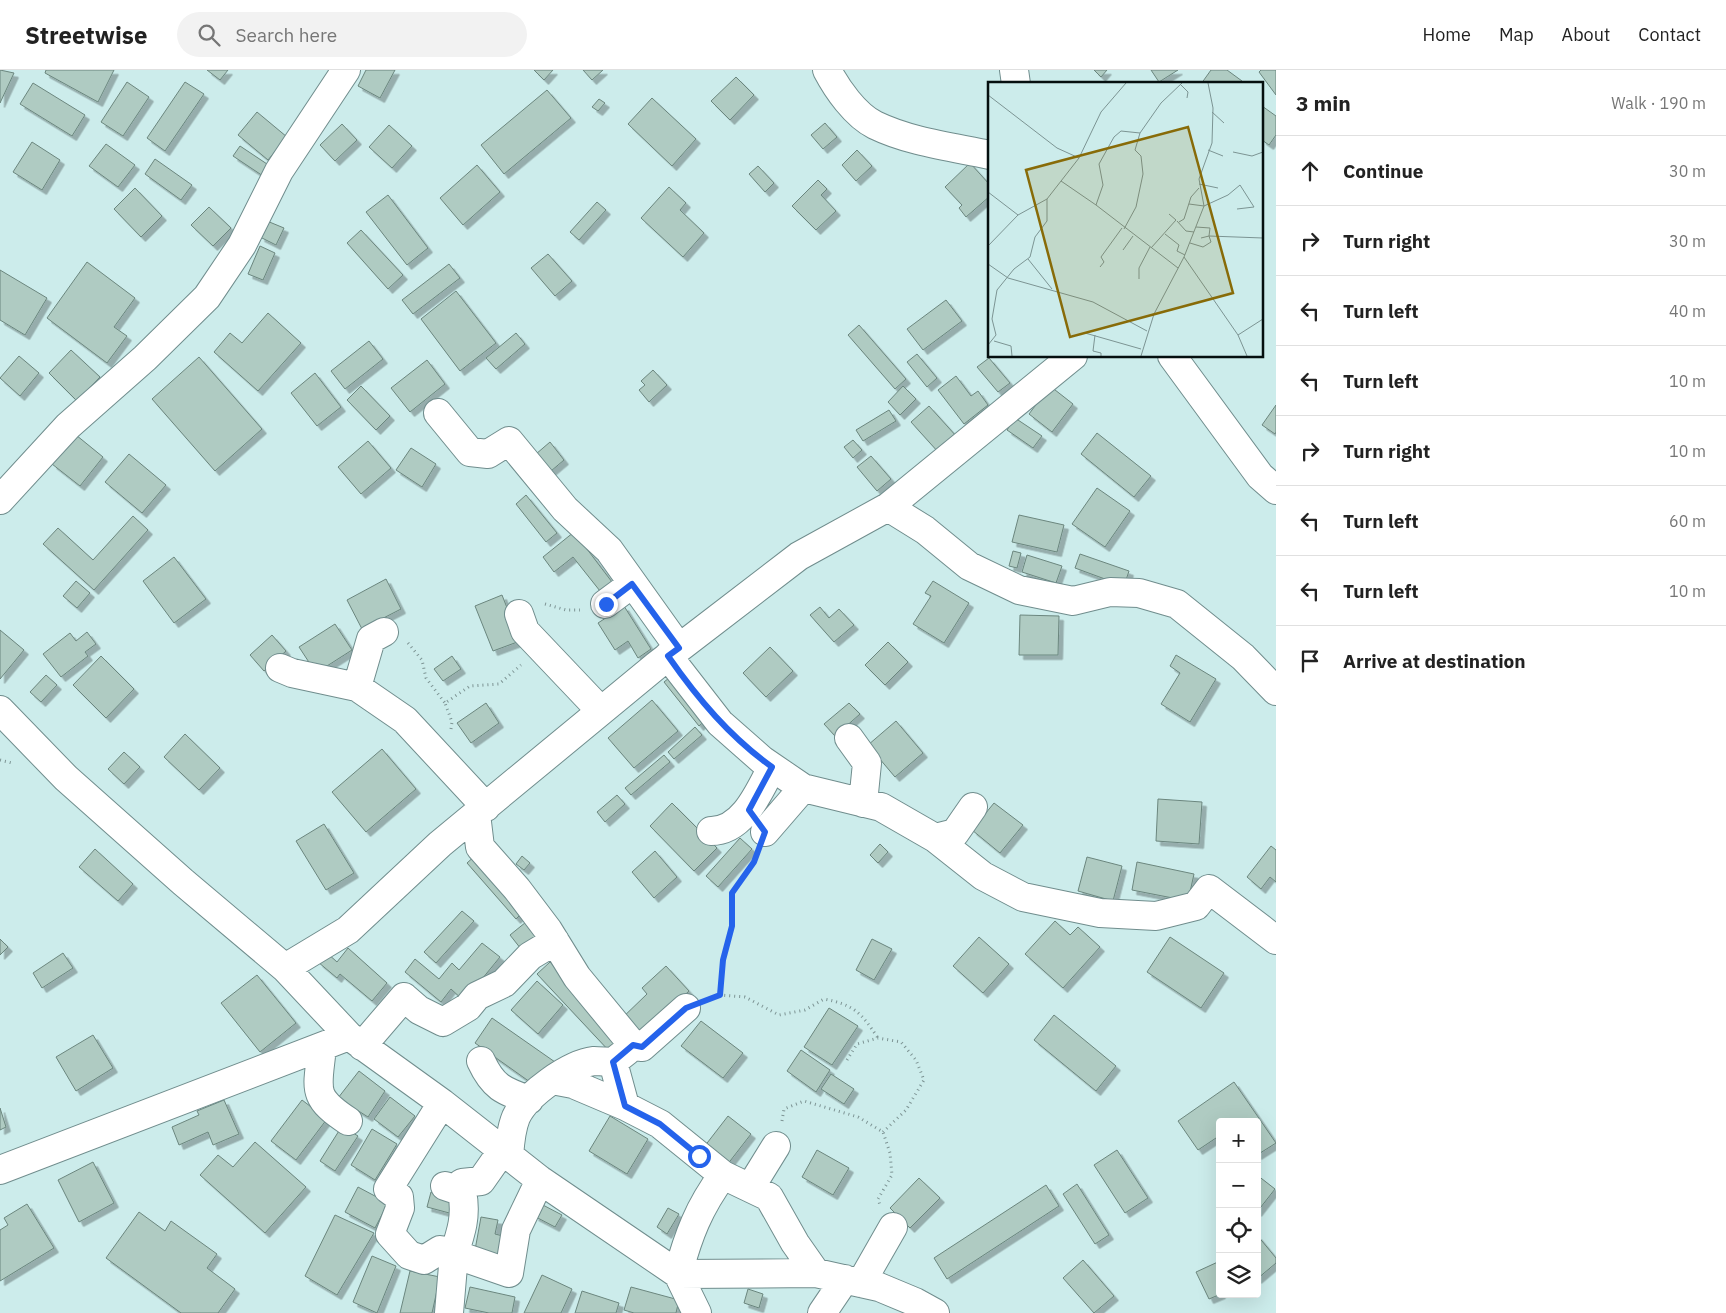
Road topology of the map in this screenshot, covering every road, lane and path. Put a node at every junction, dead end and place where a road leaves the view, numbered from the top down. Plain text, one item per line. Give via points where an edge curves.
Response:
1 (346, 70) edge
2 (827, 70) edge
3 (988, 155) edge
4 (1070, 358) edge
5 (1174, 358) edge
6 (438, 413) dead end
7 (1271, 475) edge
8 (0, 500) edge
9 (888, 507) junction
10 (632, 584) junction
11 (606, 604) joint
12 (519, 614) joint
13 (384, 632) joint
14 (540, 648) junction
15 (674, 652) junction
16 (280, 668) dead end
17 (357, 687) junction
18 (1276, 692) edge
19 (445, 703) junction
20 (0, 710) edge
21 (601, 711) junction
22 (849, 738) dead end
23 (437, 752) junction
24 (772, 767) junction
25 (803, 788) junction
26 (863, 803) junction
27 (973, 807) dead end
28 (481, 810) junction
29 (711, 831) dead end
30 (765, 832) joint
31 (935, 838) junction
32 (1276, 940) edge
33 (555, 941) junction
34 (286, 968) junction
35 (720, 995) junction
36 (686, 1008) joint
37 (878, 1038) junction
38 (356, 1041) junction
39 (633, 1045) junction
40 (322, 1047) junction
41 (846, 1060) dead end
42 (481, 1061) dead end
43 (613, 1062) junction
44 (552, 1080) junction
45 (529, 1100) junction
46 (442, 1103) junction
47 (625, 1106) junction
48 (348, 1121) dead end
49 (882, 1132) junction
50 (776, 1146) joint
51 (506, 1153) junction
52 (0, 1170) edge
53 (723, 1174) junction
54 (540, 1180) junction
55 (750, 1188) junction
56 (893, 1227) joint
57 (454, 1254) junction
58 (816, 1273) junction
59 (678, 1274) junction
60 (853, 1281) junction
61 (931, 1312) edge
62 (449, 1313) edge
63 (697, 1313) edge
64 (822, 1313) edge

1 - 8 street via 279,171 242,245 207,298 68,426
2 - 3 street via 855,108 873,124 929,142
4 - 9 street
5 - 7 street
6 - 10 street via 470,452 488,454 509,441 565,509 609,550
9 - 15 street via 799,556
9 - 18 street via 925,530 969,566 1020,590 1073,601 1110,592 1139,593 1177,604 1243,657
10 - 11 street
10 - 15 street
11 - 12 path via 595,609 566,610 528,600
12 - 14 street via 525,631
13 - 17 street via 371,639
13 - 19 path via 390,629 412,646 422,660 426,678
14 - 19 path via 499,684 470,686
14 - 21 street
15 - 21 street
15 - 24 street via 720,723
16 - 17 street
17 - 23 street via 405,720
19 - 23 path via 452,722 451,741
20 - 34 street via 66,778
21 - 28 street
22 - 26 street via 867,763
23 - 28 street
24 - 25 street
24 - 29 street via 749,810 722,831
25 - 26 street
25 - 30 street
26 - 31 street via 881,808
27 - 31 street via 955,833
28 - 33 street via 480,847 517,889
28 - 34 street via 348,930
30 - 35 path via 754,862 732,893 732,926 723,960
31 - 32 street via 984,876 1024,897 1100,913 1156,916 1196,906 1209,889
33 - 38 street via 530,956 504,983 477,996 468,1007 443,1022 419,1010 404,997
33 - 39 street via 577,977
34 - 38 street
35 - 36 path
35 - 37 path via 745,997 779,1015 805,1010 824,999 844,1003 862,1016
36 - 39 street via 642,1047
37 - 41 path via 857,1044
37 - 49 path via 901,1042 916,1060 924,1080 906,1110
38 - 40 street
38 - 46 street
39 - 43 street
40 - 48 street via 318,1090 327,1107
40 - 52 street
42 - 45 street via 489,1078 503,1091
43 - 44 street via 592,1061
43 - 47 street
44 - 45 street
44 - 47 street via 572,1084
45 - 51 street via 517,1116
46 - 51 street
46 - 57 street via 388,1189 398,1197 400,1208 390,1234 409,1255 424,1260 440,1250
47 - 53 street via 660,1124
49 - 50 path via 858,1117 804,1101 784,1109
49 - 56 path via 890,1153 892,1174 878,1199 883,1219
50 - 55 street
51 - 54 street
51 - 57 street via 481,1181 450,1188 462,1192 465,1204 464,1224
53 - 55 street
53 - 59 street via 706,1196 689,1234
54 - 57 street via 516,1230 509,1273
54 - 59 street
55 - 58 street via 769,1197
56 - 60 street
57 - 62 street
58 - 59 street
58 - 60 street
59 - 63 street
60 - 61 street via 879,1287
60 - 64 street

